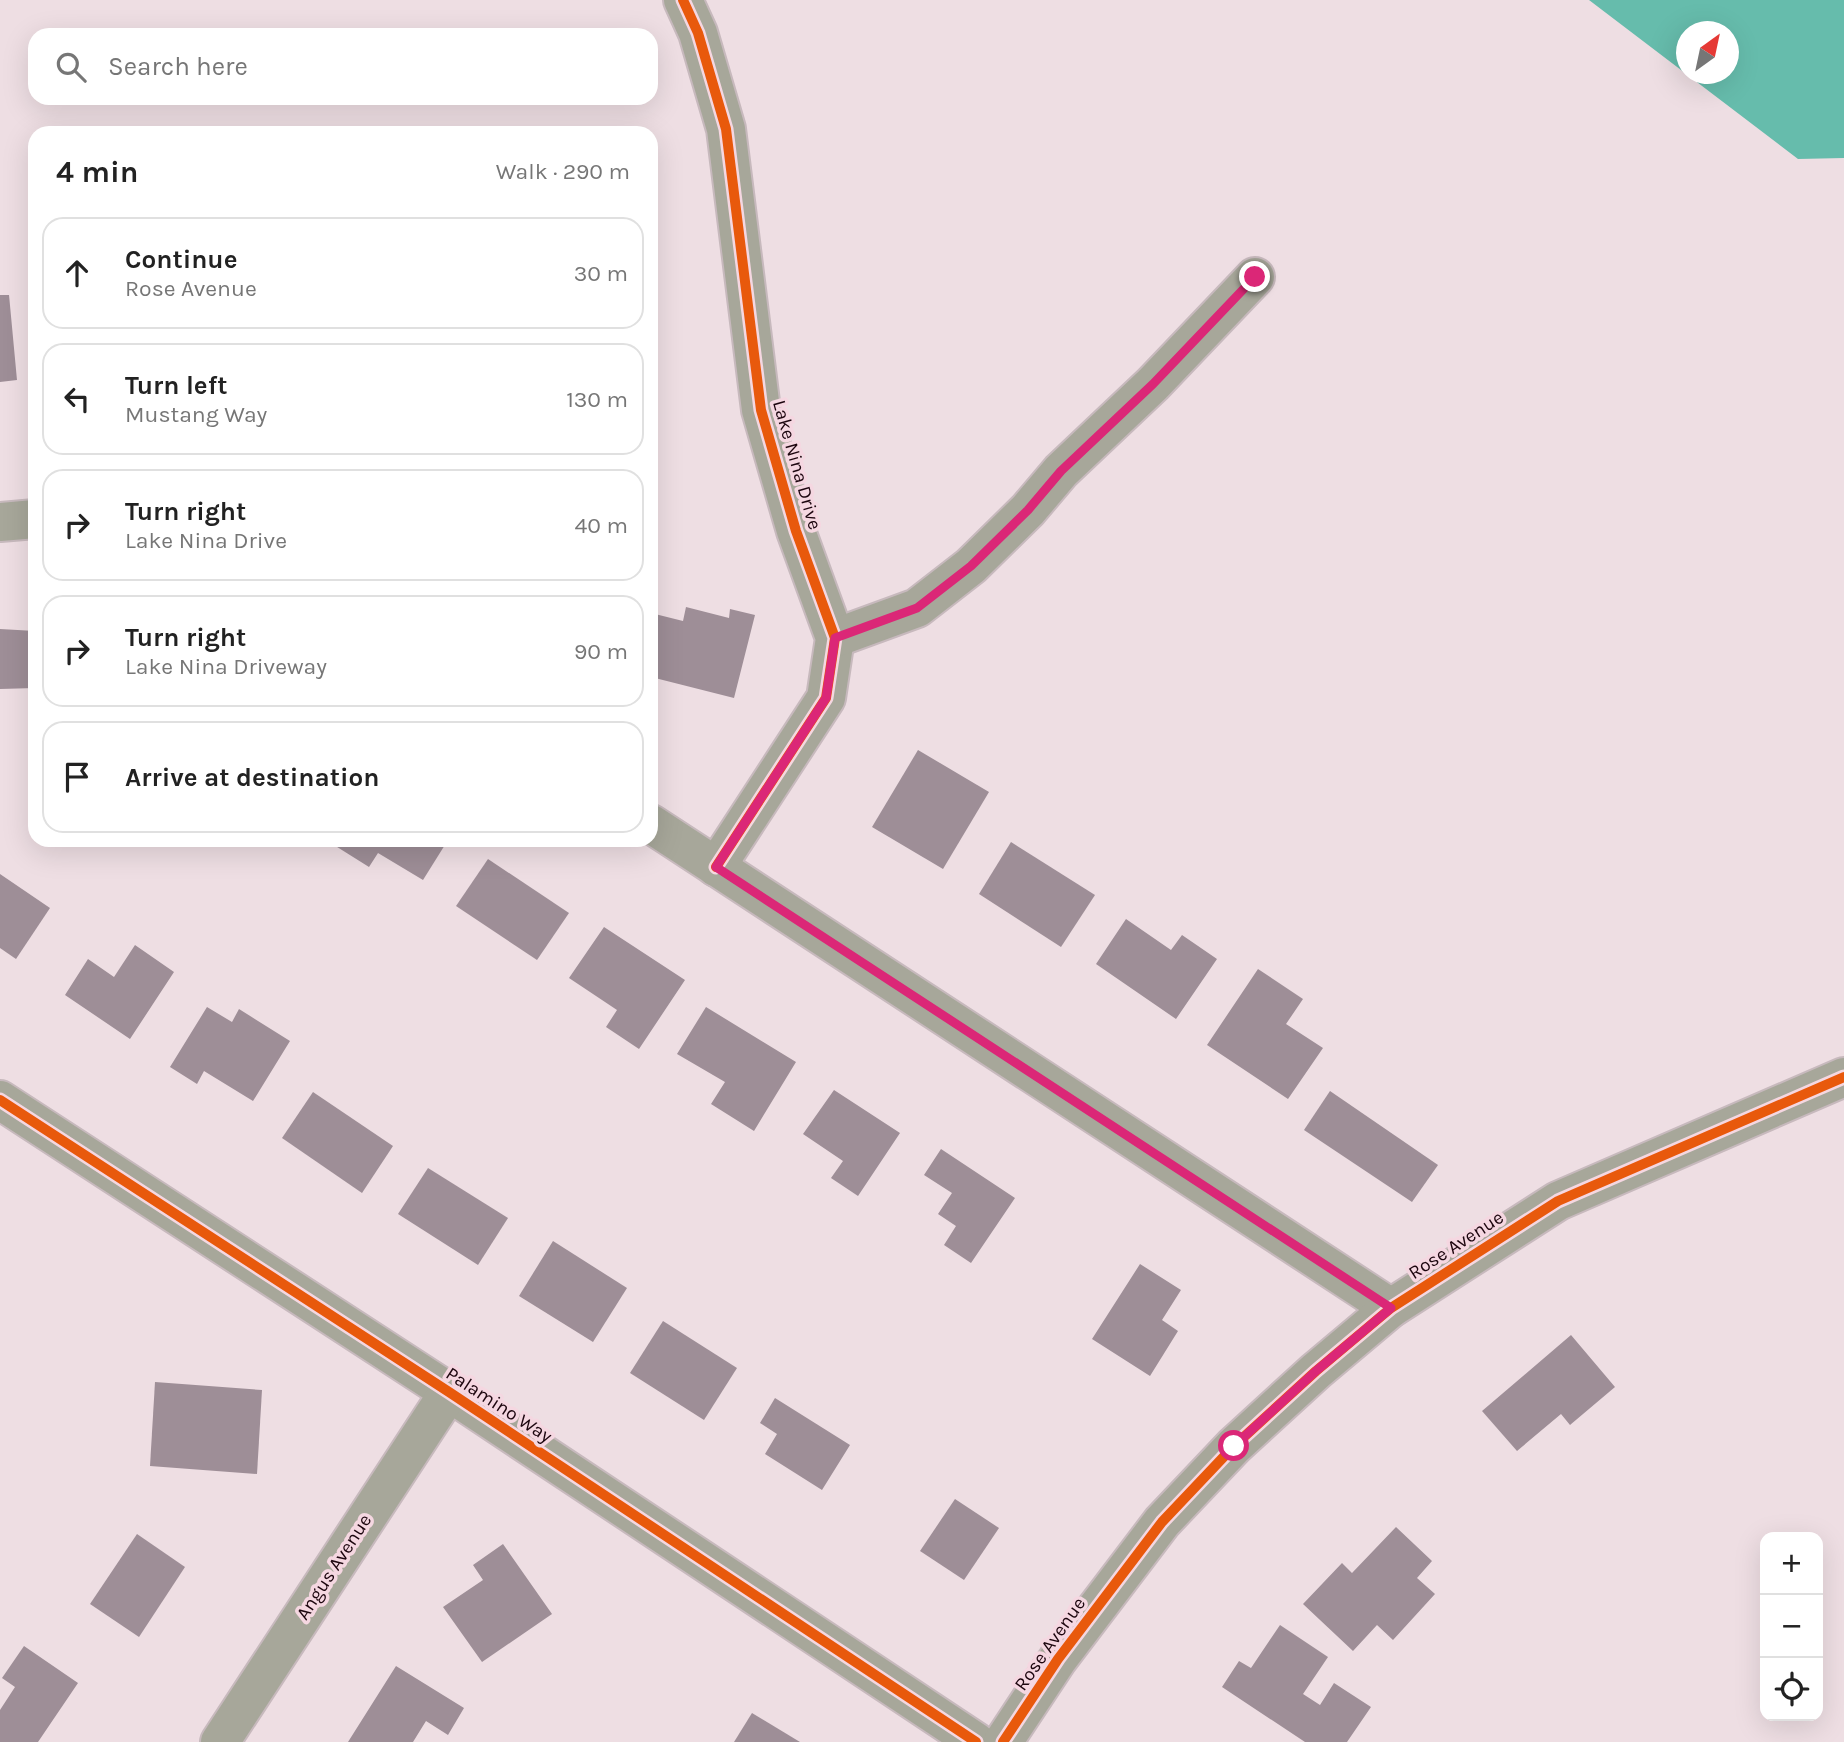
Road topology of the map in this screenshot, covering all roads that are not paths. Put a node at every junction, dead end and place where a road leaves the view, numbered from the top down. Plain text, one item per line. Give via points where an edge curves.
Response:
1 (683, 0) edge
2 (1255, 277) dead end
3 (28, 520) edge
4 (0, 522) edge
5 (835, 638) junction
6 (658, 829) edge
7 (716, 867) junction
8 (1844, 1077) edge
9 (0, 1100) edge
10 (1391, 1308) junction
11 (449, 1392) junction
12 (220, 1742) edge
13 (976, 1742) edge
14 (1003, 1742) edge

1 - 5 street, Lake Nina Drive via 698,33 726,129 761,410 796,531
2 - 5 street via 971,566 917,608
3 - 4 street
5 - 7 street, Lake Nina Drive via 826,698
6 - 7 street
7 - 10 street
8 - 10 street, Rose Avenue via 1558,1201
9 - 11 street, Palamino Way
10 - 14 street, Rose Avenue via 1234,1446 1162,1522 1058,1659
11 - 12 street, Angus Avenue
11 - 13 street, Palamino Way

